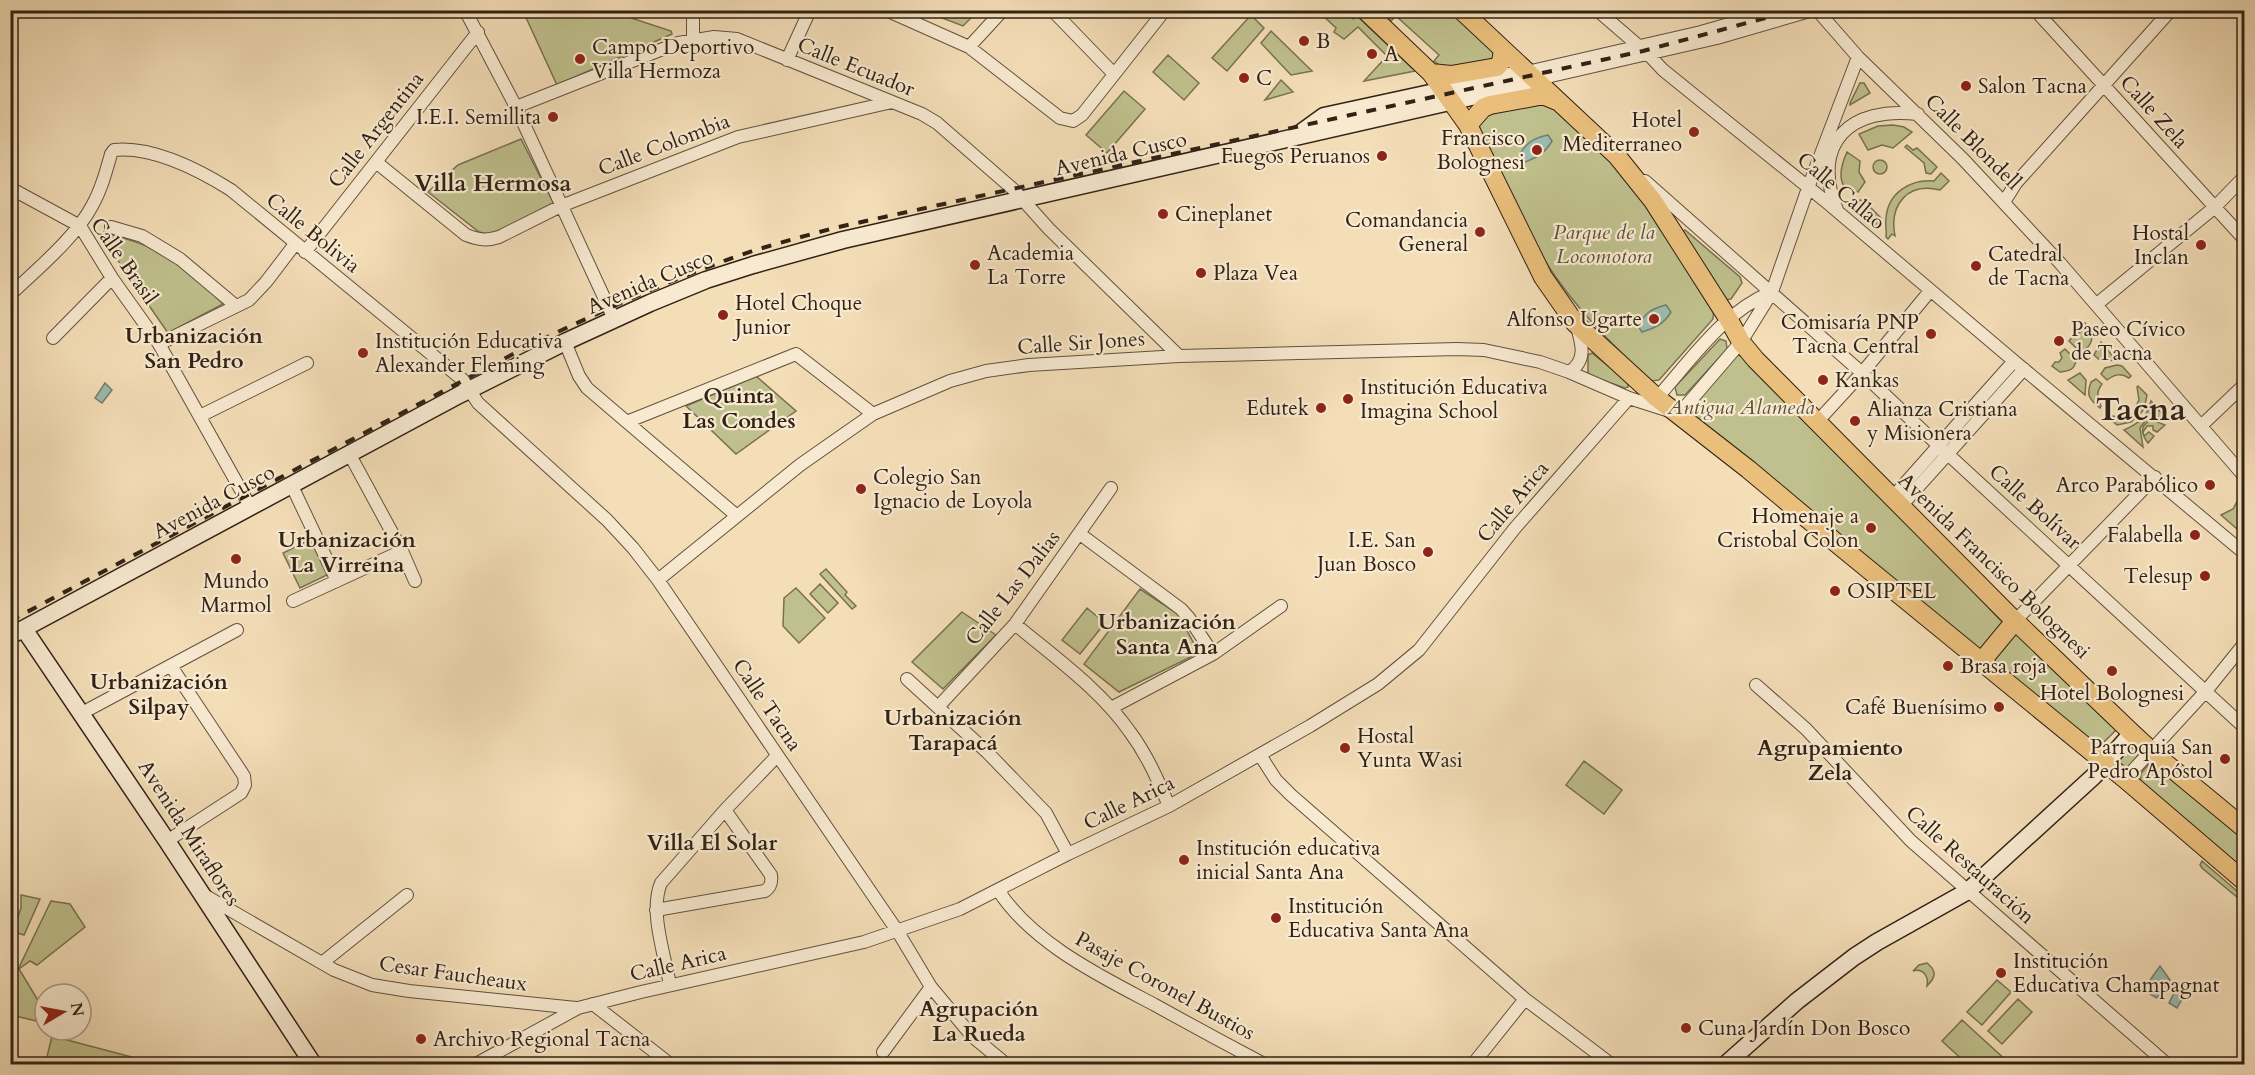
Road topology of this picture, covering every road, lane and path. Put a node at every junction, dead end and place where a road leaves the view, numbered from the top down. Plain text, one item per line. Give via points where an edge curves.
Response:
1 (465, 10) edge
2 (693, 10) edge
3 (810, 10) edge
4 (886, 10) edge
5 (1004, 10) edge
6 (1052, 10) edge
7 (1365, 10) edge
8 (1461, 10) edge
9 (1597, 10) edge
10 (1778, 10) edge
11 (1815, 10) edge
12 (2035, 10) edge
13 (2171, 10) edge
14 (1165, 11) edge
15 (478, 32) junction
16 (693, 39) junction
17 (969, 47) junction
18 (1503, 50) junction
19 (1643, 51) junction
20 (1858, 57) junction
21 (787, 60) junction
22 (1431, 73) junction
23 (1114, 74) junction
24 (1532, 77) junction
25 (2104, 86) junction
26 (1448, 96) junction
27 (892, 102) junction
28 (1559, 102) junction
29 (516, 107) junction
30 (1918, 114) junction
31 (1468, 125) junction
32 (1617, 156) junction
33 (376, 162) junction
34 (2244, 177) edge
35 (10, 188) edge
36 (1808, 188) junction
37 (1022, 199) junction
38 (2004, 202) junction
39 (561, 206) junction
40 (2215, 207) junction
41 (1839, 214) junction
42 (80, 226) junction
43 (111, 227) dead end
44 (2244, 239) edge
45 (300, 248) junction
46 (112, 278) junction
47 (1930, 291) junction
48 (1772, 292) junction
49 (10, 295) edge
50 (2097, 304) junction
51 (236, 306) junction
52 (614, 320) junction
53 (1729, 320) junction
54 (1575, 323) junction
55 (53, 338) dead end
56 (565, 342) junction
57 (1741, 342) junction
58 (159, 344) junction
59 (1179, 356) junction
60 (2013, 361) junction
61 (307, 363) dead end
62 (2024, 369) junction
63 (1569, 372) junction
64 (1862, 373) junction
65 (2244, 385) edge
66 (469, 390) junction
67 (1629, 398) junction
68 (1657, 398) junction
69 (873, 414) junction
70 (1678, 414) junction
71 (200, 416) junction
72 (628, 422) junction
73 (1817, 422) junction
74 (2201, 426) junction
75 (1943, 450) junction
76 (350, 455) junction
77 (2244, 476) edge
78 (2155, 477) junction
79 (292, 486) junction
80 (1111, 488) dead end
81 (1897, 502) junction
82 (251, 508) junction
83 (737, 516) junction
84 (1080, 534) junction
85 (402, 551) junction
86 (2244, 553) edge
87 (2069, 564) junction
88 (658, 580) junction
89 (337, 581) junction
90 (415, 581) dead end
91 (293, 601) dead end
92 (1281, 606) dead end
93 (2015, 621) junction
94 (1015, 624) junction
95 (237, 630) dead end
96 (17, 633) edge
97 (2244, 644) edge
98 (1213, 654) junction
99 (1981, 662) junction
100 (171, 666) junction
101 (908, 679) dead end
102 (1756, 685) dead end
103 (2206, 691) junction
104 (938, 707) junction
105 (1111, 708) junction
106 (82, 713) junction
107 (2244, 726) edge
108 (2132, 733) junction
109 (2151, 751) junction
110 (1260, 755) junction
111 (777, 756) junction
112 (2105, 764) junction
113 (2125, 779) junction
114 (1169, 806) junction
115 (725, 810) junction
116 (2244, 828) edge
117 (167, 841) junction
118 (1068, 854) junction
119 (2244, 881) edge
120 (998, 890) junction
121 (1968, 891) junction
122 (201, 893) junction
123 (408, 895) dead end
124 (656, 910) junction
125 (898, 932) junction
126 (322, 963) junction
127 (670, 985) junction
128 (931, 987) junction
129 (1525, 999) junction
130 (592, 1004) junction
131 (578, 1008) junction
132 (883, 1052) dead end
133 (479, 1064) edge
134 (313, 1065) edge
135 (670, 1065) edge
136 (1006, 1065) edge
137 (1264, 1065) edge
138 (1473, 1065) edge
139 (1611, 1065) edge
140 (1726, 1065) edge
141 (2167, 1065) edge

1 - 15 street
2 - 16 street
3 - 21 street
4 - 17 street
5 - 17 street
6 - 23 street
7 - 22 main road
8 - 18 main road, Avenida Francisco Bolognesi
9 - 19 street, Calle Callao
10 - 19 street, Avenida Cusco
11 - 19 street, Avenida Cusco via 1717,38
11 - 20 street, Calle Blondell
12 - 25 street, Calle Zela
13 - 25 street
14 - 23 street
15 - 29 street
15 - 33 street, Calle Argentina
16 - 21 street, Calle Ecuador via 737,39
16 - 29 street, Calle Ecuador
17 - 23 street via 1060,118 1073,121
18 - 22 main road via 1497,67 1451,75
18 - 24 main road, Avenida Francisco Bolognesi
19 - 24 street, Avenida Cusco
19 - 36 street, Calle Callao
20 - 30 street, Calle Blondell
20 - 36 street
21 - 27 street, Calle Ecuador
22 - 26 main road
24 - 26 main road, Avenida Cusco
24 - 28 main road, Avenida Francisco Bolognesi
25 - 38 street via 2016,183
25 - 40 street, Calle Zela
26 - 31 main road
26 - 37 main road, Avenida Cusco via 1293,138
27 - 37 street, Calle Ecuador via 937,123
27 - 39 street, Calle Colombia via 738,137
28 - 31 main road via 1539,96 1490,105
28 - 32 main road, Avenida Francisco Bolognesi
29 - 39 street
30 - 38 street, Calle Blondell
30 - 41 street via 1871,116 1858,120 1840,136 1829,162 1828,178
31 - 54 main road via 1543,277
32 - 48 street, Calle Bolívar
32 - 53 main road, Avenida Francisco Bolognesi via 1653,201
33 - 39 street, Calle Colombia via 466,235 478,239 499,237
33 - 45 street, Calle Argentina
34 - 40 street
35 - 42 street, Calle Brasil
36 - 41 street, Calle Callao
36 - 48 street
37 - 52 main road, Avenida Cusco via 753,264
37 - 59 street, Calle Ecuador
38 - 50 street, Calle Blondell
39 - 52 street
40 - 44 street, Calle Zela
40 - 50 street
41 - 47 street, Calle Callao
42 - 45 street, Calle Bolivia via 102,184 111,154 117,149 174,160 206,174
42 - 46 street, Calle Brasil
42 - 49 street
43 - 51 street via 142,236 180,259
45 - 51 street, Calle Argentina via 249,300
45 - 66 street, Calle Bolivia via 463,380
46 - 55 street
46 - 58 street, Calle Brasil
47 - 60 street, Calle Callao
47 - 64 street
48 - 53 street via 1754,299
48 - 57 street
48 - 64 street, Calle Bolívar
50 - 74 street, Calle Blondell
51 - 58 street, Calle Argentina
52 - 56 main road, Avenida Cusco
53 - 57 main road, Avenida Francisco Bolognesi
53 - 68 street
54 - 63 street via 1582,358
54 - 68 main road
56 - 66 main road, Avenida Cusco
56 - 72 street via 587,388
57 - 70 street
57 - 73 main road, Avenida Francisco Bolognesi
58 - 71 street, Calle Brasil
59 - 63 street, Calle Sir Jones via 1457,349 1515,355
59 - 69 street, Calle Sir Jones via 986,371 950,381
60 - 62 street, Calle Callao
60 - 75 street
61 - 71 street
62 - 75 street
62 - 78 street, Calle Callao
63 - 67 street, Calle Sir Jones
64 - 73 street
64 - 75 street, Calle Bolívar
65 - 74 street
66 - 76 main road, Avenida Cusco
66 - 88 street, Calle Tacna via 478,403 607,520
67 - 68 street
67 - 70 street
67 - 110 street, Calle Arica via 1515,528 1412,656 1365,693
68 - 70 main road
69 - 72 street via 796,354
69 - 83 street, Calle Sir Jones
70 - 99 main road
71 - 82 street, Calle Brasil
72 - 83 street
73 - 81 main road, Avenida Francisco Bolognesi
74 - 77 street, Calle Blondell
75 - 81 street
75 - 87 street, Calle Bolívar
76 - 79 main road, Avenida Cusco
76 - 85 street
78 - 86 street, Calle Callao
78 - 87 street
79 - 82 main road, Avenida Cusco
79 - 89 street
80 - 84 street, Calle Las Dalias
81 - 93 main road, Avenida Francisco Bolognesi
82 - 96 main road, Avenida Cusco
83 - 88 street, Calle Sir Jones
84 - 94 street, Calle Las Dalias
84 - 98 street via 1181,609
85 - 89 street
85 - 90 street
87 - 93 street
87 - 103 street, Calle Bolívar
88 - 111 street, Calle Tacna
89 - 91 street
92 - 98 street
93 - 99 main road
93 - 108 main road, Avenida Francisco Bolognesi
94 - 104 street, Calle Las Dalias
94 - 105 street
95 - 100 street
96 - 106 main road, Avenida Miraflores
97 - 103 street
98 - 105 street
99 - 112 main road
100 - 106 street
100 - 117 street via 244,776 245,785 241,793
101 - 104 street
102 - 121 street, Calle Restauración via 1806,729 1911,841
103 - 107 street, Calle Bolívar
103 - 109 street
104 - 118 street via 1046,813
105 - 114 street via 1141,748
106 - 117 main road, Avenida Miraflores
108 - 109 main road, Avenida Francisco Bolognesi
108 - 112 main road
109 - 113 street
109 - 116 main road, Avenida Francisco Bolognesi
110 - 114 street, Calle Arica
110 - 129 street via 1291,795
111 - 115 street
111 - 125 street, Calle Tacna
112 - 113 main road
112 - 121 main road
113 - 119 main road
114 - 118 street, Calle Arica
115 - 124 street via 661,884
115 - 124 street via 771,875 769,888
117 - 122 main road, Avenida Miraflores
118 - 120 street, Calle Arica
120 - 125 street, Calle Arica
120 - 137 street, Pasaje Coronel Bustios via 1009,908 1064,953
121 - 140 main road via 1854,957 1797,1001
121 - 141 street, Calle Restauración
122 - 126 street, Cesar Faucheaux
122 - 134 main road, Avenida Miraflores
123 - 126 street
124 - 127 street
125 - 127 street, Calle Arica
125 - 128 street, Calle Tacna
126 - 131 street, Cesar Faucheaux via 372,985
127 - 130 street, Calle Arica
128 - 132 street
128 - 136 street, Calle Tacna via 972,1036
129 - 138 street
129 - 139 street
130 - 131 street, Calle Arica
130 - 135 street
131 - 133 street, Calle Arica

